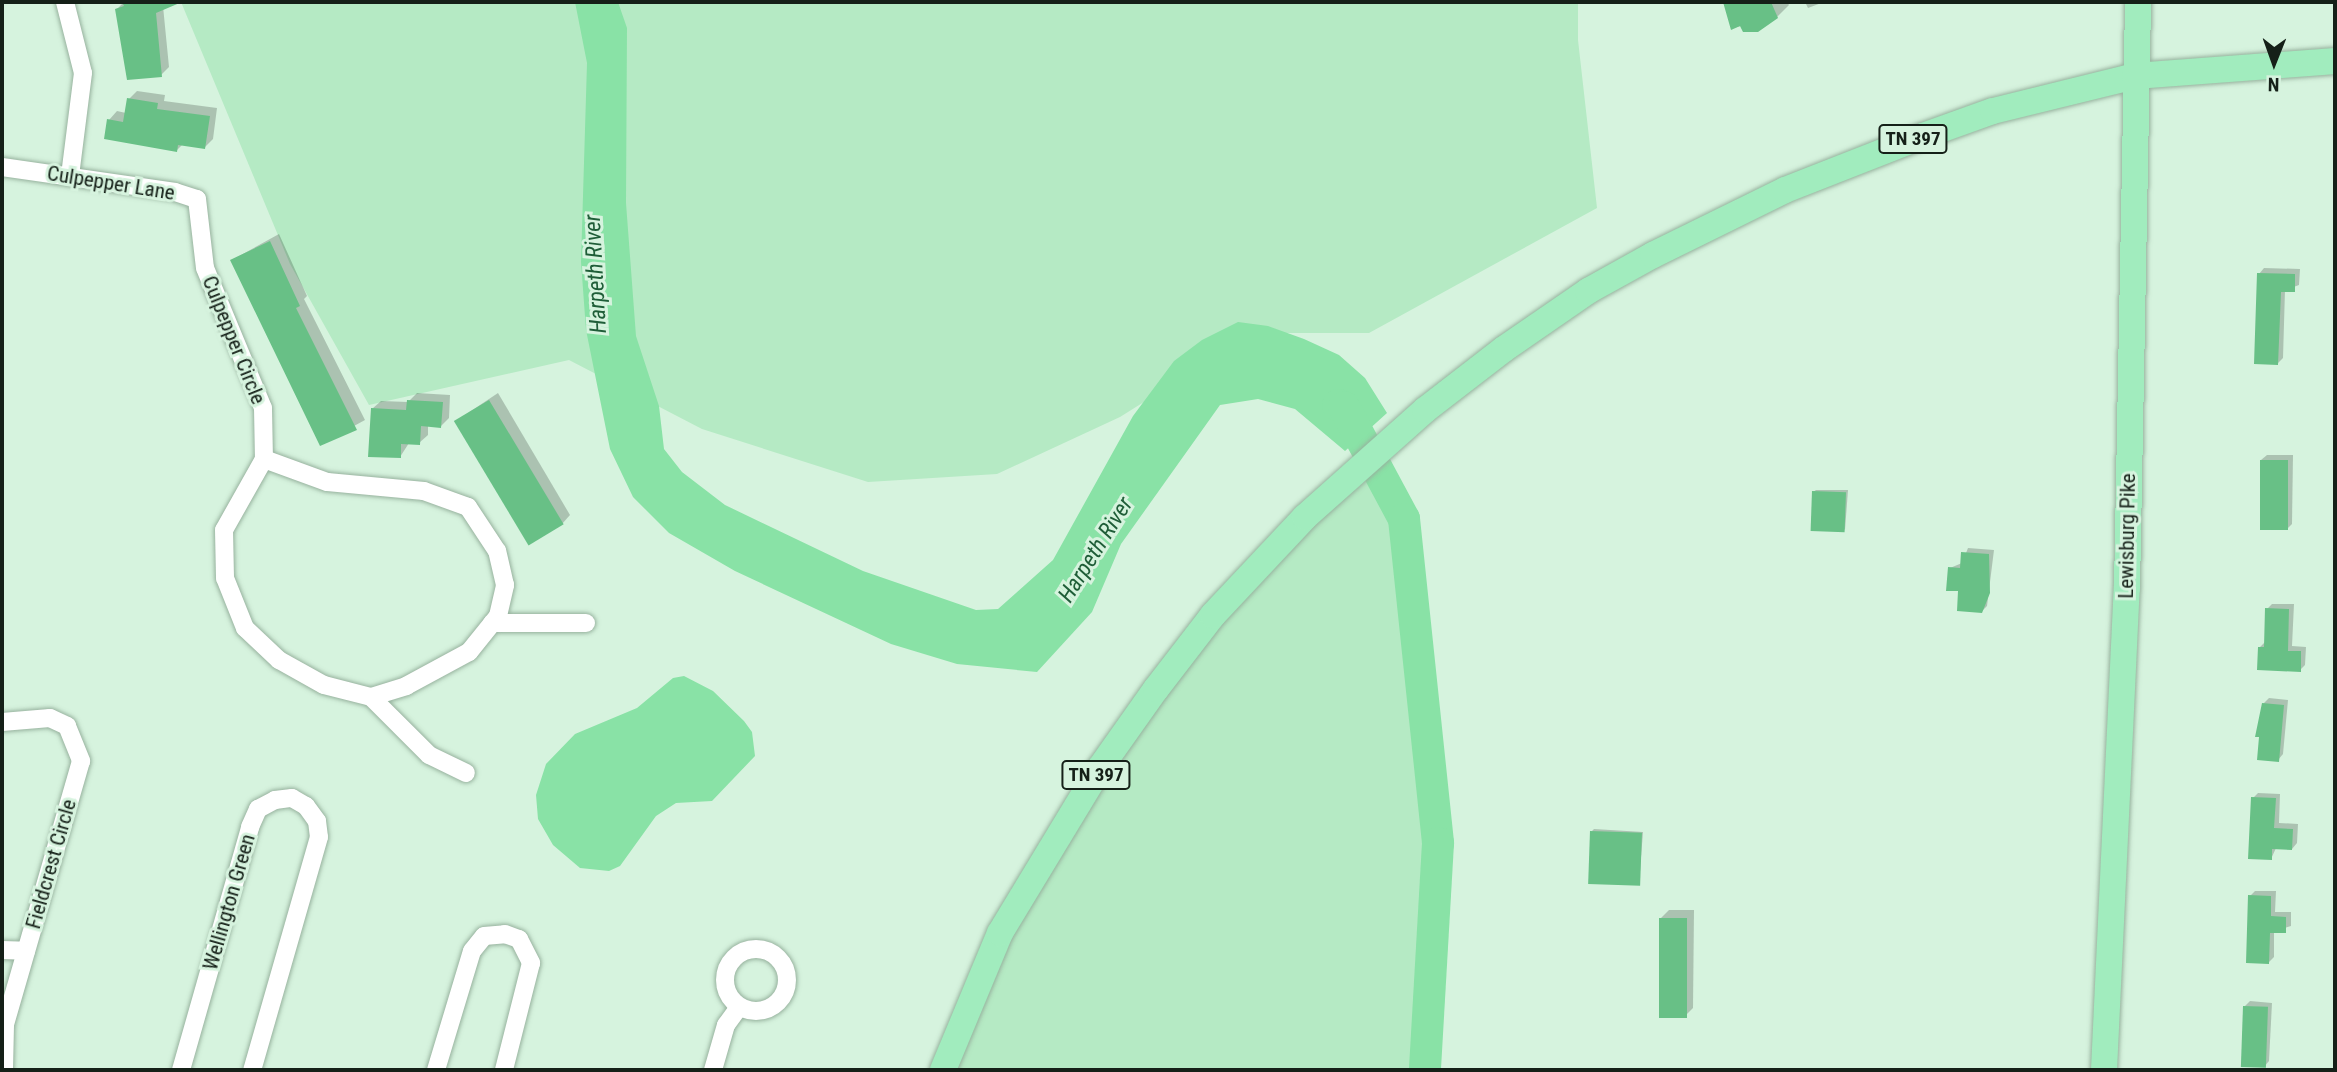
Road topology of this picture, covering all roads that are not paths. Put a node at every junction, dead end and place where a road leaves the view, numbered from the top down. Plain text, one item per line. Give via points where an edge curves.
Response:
1 (65, 2) edge
2 (2138, 2) edge
3 (2335, 61) edge
4 (2135, 76) junction
5 (2, 167) edge
6 (70, 176) junction
7 (203, 222) joint
8 (264, 459) junction
9 (586, 623) dead end
10 (492, 624) junction
11 (371, 696) junction
12 (2, 722) edge
13 (466, 773) dead end
14 (2, 950) edge
15 (26, 951) junction
16 (739, 1007) dead end
17 (2, 1046) edge
18 (4, 1070) edge
19 (181, 1070) edge
20 (252, 1070) edge
21 (436, 1070) edge
22 (504, 1070) edge
23 (713, 1070) edge
24 (943, 1070) edge
25 (2104, 1070) edge

1 - 6 street via 83,73
2 - 4 main road, Lewisburg Pike
3 - 4 main road, TN 397
4 - 24 main road, TN 397 via 1993,111 1785,190 1588,291 1425,410 1305,517 1213,615 1100,768 1000,933
4 - 25 main road, Lewisburg Pike via 2127,587
5 - 6 street, Culpepper Lane
6 - 7 street, Culpepper Lane via 197,199
7 - 8 street, Culpepper Circle via 205,268 260,394
8 - 10 street via 327,482 432,492 468,507 497,551 505,586
8 - 11 street via 224,530 225,578 245,628 279,660 313,679
9 - 10 street
10 - 11 street via 457,659 406,685
11 - 13 street via 429,755
12 - 15 street, Fieldcrest Circle via 50,718 67,726 81,761
14 - 15 street
15 - 17 street, Fieldcrest Circle
16 - 23 street via 726,1025
17 - 18 street, Fieldcrest Circle
19 - 20 street, Wellington Green via 250,827 258,809 292,798 306,806 317,821 318,837
21 - 22 street via 472,951 484,936 505,934 519,939 531,963

